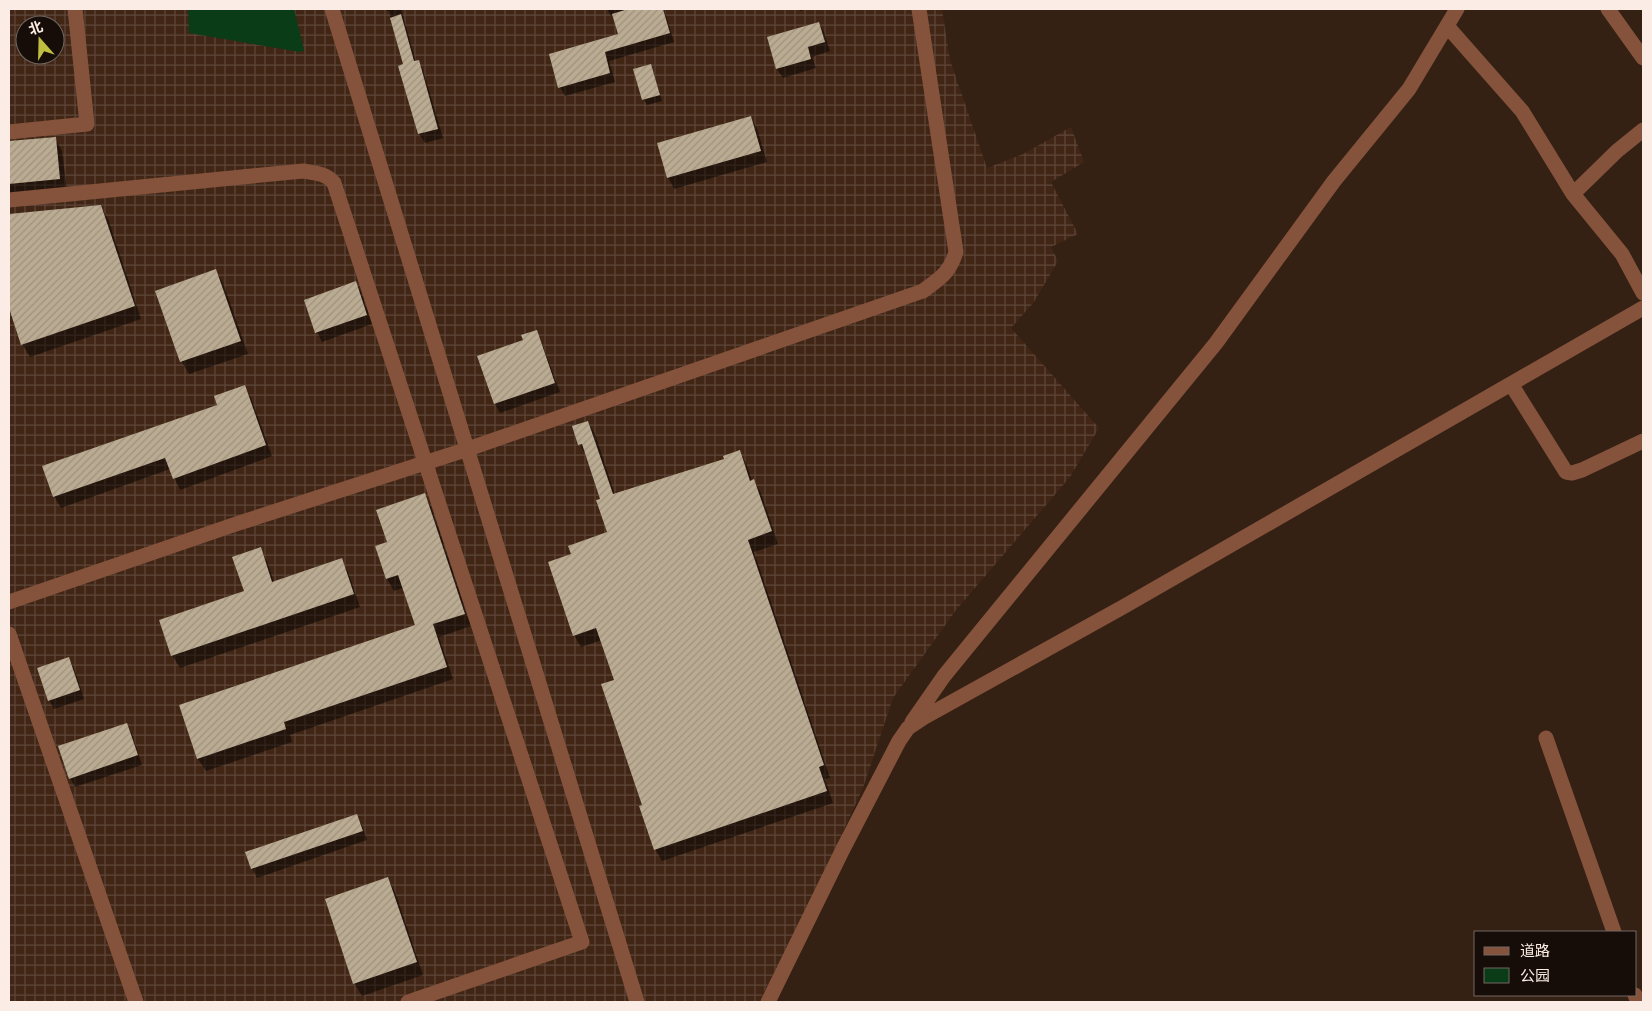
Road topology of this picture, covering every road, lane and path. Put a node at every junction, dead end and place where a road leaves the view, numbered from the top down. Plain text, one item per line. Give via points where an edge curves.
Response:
1 (75, 9) edge
2 (332, 9) edge
3 (919, 9) edge
4 (1608, 9) edge
5 (1458, 10) edge
6 (1446, 26) junction
7 (1643, 58) edge
8 (1643, 130) edge
9 (9, 132) edge
10 (1573, 194) junction
11 (9, 200) edge
12 (1643, 294) edge
13 (1643, 308) edge
14 (1511, 384) junction
15 (1643, 441) edge
16 (468, 449) junction
17 (426, 463) junction
18 (9, 602) edge
19 (9, 634) edge
20 (908, 728) junction
21 (1546, 738) dead end
22 (1614, 931) edge
23 (136, 1002) edge
24 (408, 1002) edge
25 (637, 1002) edge
26 (768, 1002) edge

1 - 9 street via 87,124
2 - 16 street
3 - 16 street via 956,252 952,265 943,276 923,291
4 - 7 street
5 - 6 street
6 - 10 street via 1522,111
6 - 20 street via 1408,89 1334,181 1216,343 944,676
8 - 10 street
10 - 12 street via 1622,254
11 - 17 street via 303,171 330,178 338,190
13 - 14 street
14 - 15 street via 1566,472 1582,470
14 - 20 street
16 - 17 street
16 - 25 street
17 - 18 street
17 - 24 street via 582,942
19 - 23 street
20 - 26 street via 843,849
21 - 22 street

